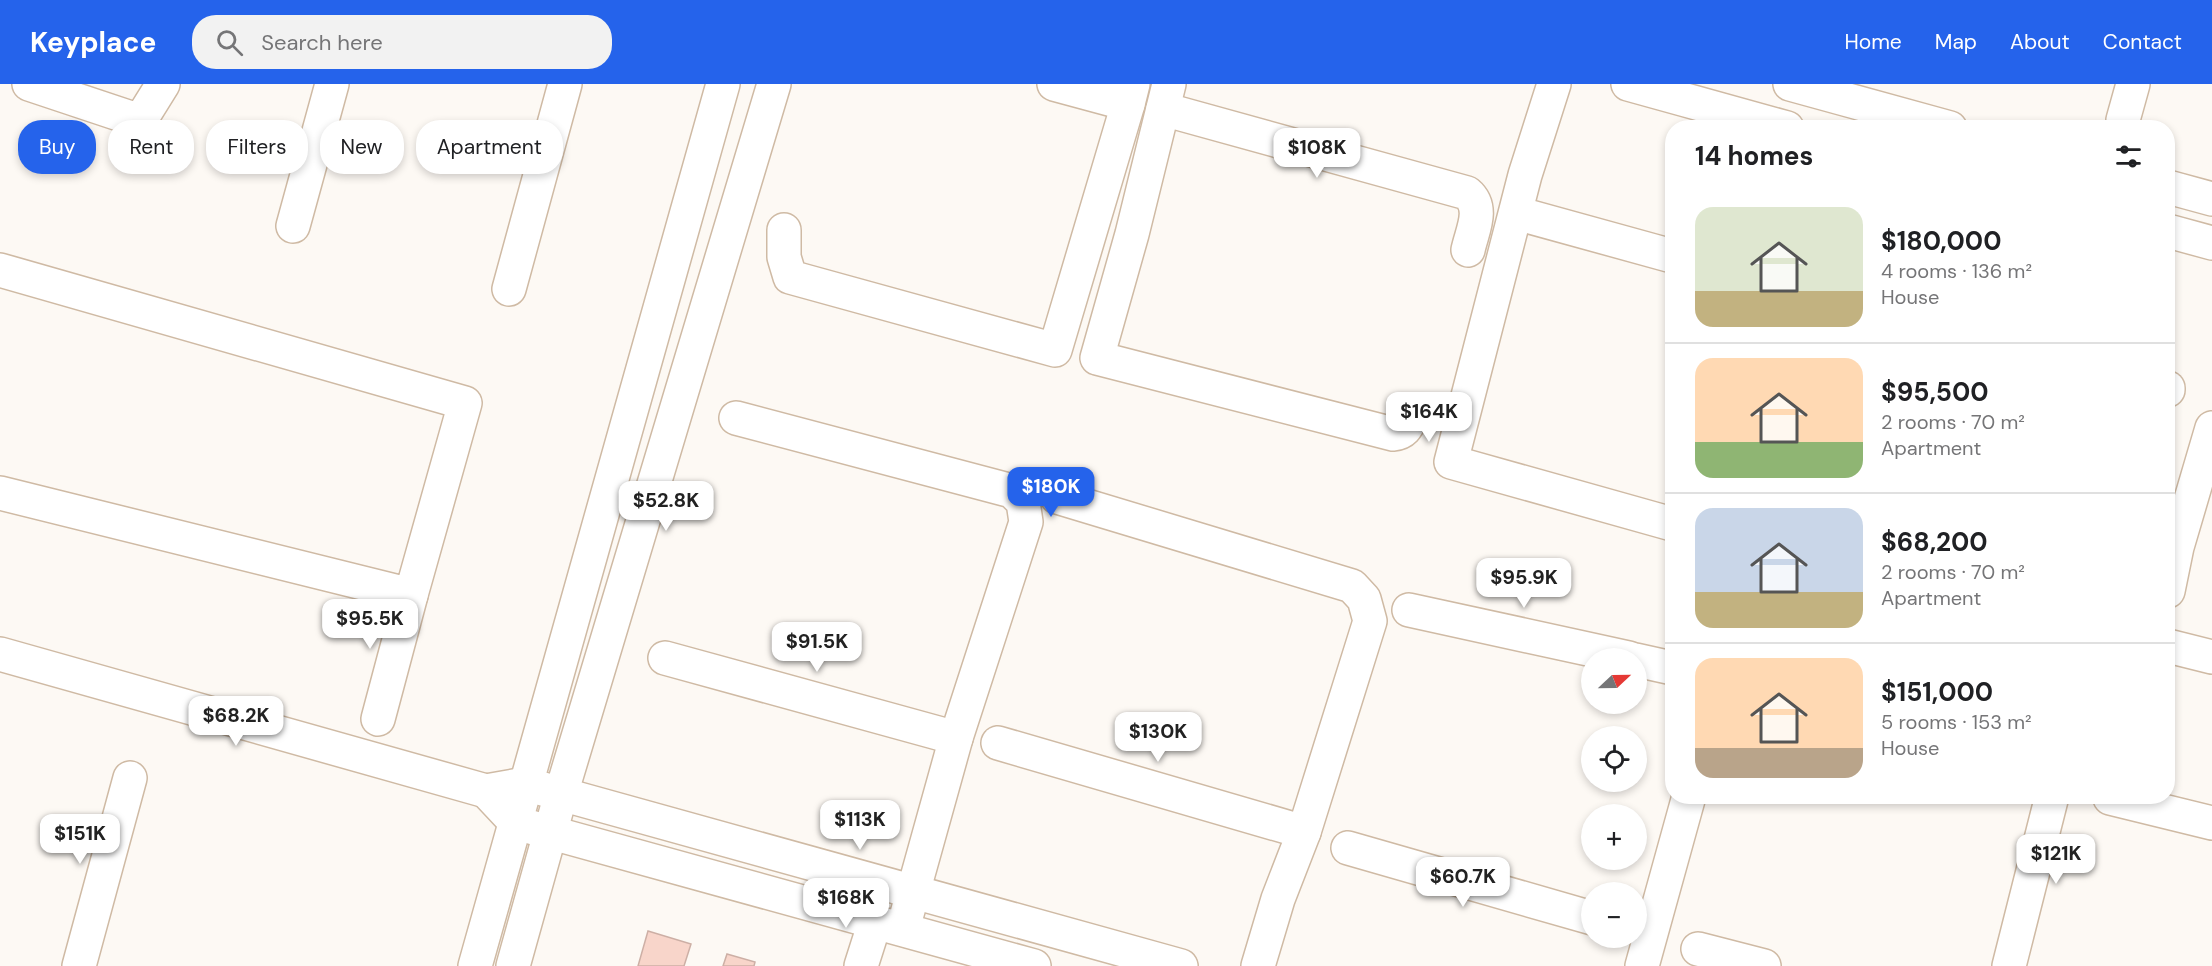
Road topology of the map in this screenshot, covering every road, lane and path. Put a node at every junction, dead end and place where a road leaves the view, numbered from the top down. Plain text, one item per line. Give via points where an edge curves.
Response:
1 (29, 84) edge
2 (163, 84) edge
3 (332, 84) edge
4 (565, 84) edge
5 (723, 84) edge
6 (774, 84) edge
7 (1054, 84) edge
8 (1554, 84) edge
9 (1628, 84) edge
10 (1790, 84) edge
11 (2133, 84) edge
12 (1131, 94) edge
13 (1166, 97) edge
14 (1896, 109) edge
15 (1758, 120) edge
16 (1927, 120) edge
17 (2123, 120) dead end
18 (2175, 189) edge
19 (2212, 199) edge
20 (1516, 213) junction
21 (293, 226) dead end
22 (784, 230) dead end
23 (2175, 233) edge
24 (2212, 243) edge
25 (1468, 250) dead end
26 (1665, 254) edge
27 (0, 270) edge
28 (509, 289) dead end
29 (736, 418) dead end
30 (1411, 418) dead end
31 (2212, 428) edge
32 (0, 493) edge
33 (1057, 497) dead end
34 (1665, 522) edge
35 (2175, 557) edge
36 (411, 595) junction
37 (1409, 610) dead end
38 (1583, 648) edge
39 (2175, 648) edge
40 (0, 654) edge
41 (2212, 657) edge
42 (665, 658) dead end
43 (1647, 662) edge
44 (1665, 666) edge
45 (378, 719) dead end
46 (956, 738) junction
47 (998, 743) dead end
48 (130, 778) dead end
49 (525, 784) junction
50 (486, 791) junction
51 (561, 794) junction
52 (1686, 804) edge
53 (2050, 804) edge
54 (2134, 804) edge
55 (516, 823) junction
56 (2212, 824) edge
57 (1304, 832) junction
58 (551, 833) junction
59 (1348, 848) dead end
60 (915, 893) junction
61 (1581, 915) edge
62 (1647, 924) edge
63 (889, 926) junction
64 (1643, 948) edge
65 (1698, 949) dead end
66 (978, 959) edge
67 (79, 966) edge
68 (475, 966) edge
69 (513, 966) edge
70 (861, 966) edge
71 (1034, 966) edge
72 (1181, 966) edge
73 (1258, 966) edge
74 (1642, 966) edge
75 (1764, 966) edge
76 (2009, 966) edge

1 - 2 street via 140,121
3 - 21 street
4 - 28 street
5 - 49 street
6 - 51 street
7 - 12 street
8 - 20 street
9 - 15 street
10 - 14 street
11 - 17 street
12 - 22 street via 1055,351 790,277 784,257
13 - 25 street via 1467,194 1478,209
13 - 30 street via 1097,358 1393,434 1405,429
14 - 16 street
18 - 19 street
20 - 26 street
20 - 34 street via 1451,462
23 - 24 street
27 - 36 street via 465,403
29 - 46 street via 1012,491 1023,502 1026,522
31 - 35 street
32 - 36 street
33 - 57 street via 1352,586 1364,599 1370,621
36 - 45 street
37 - 38 street
39 - 41 street
40 - 50 street
42 - 46 street
43 - 44 street
46 - 60 street
47 - 57 street
48 - 67 street
49 - 50 street
49 - 51 street
49 - 55 street
50 - 55 street
51 - 58 street
51 - 60 street
52 - 62 street
53 - 76 street
54 - 56 street
55 - 58 street
55 - 68 street
57 - 73 street
58 - 63 street
58 - 69 street
59 - 61 street
60 - 63 street
60 - 72 street
63 - 66 street
63 - 70 street
64 - 74 street
65 - 75 street
66 - 71 street

